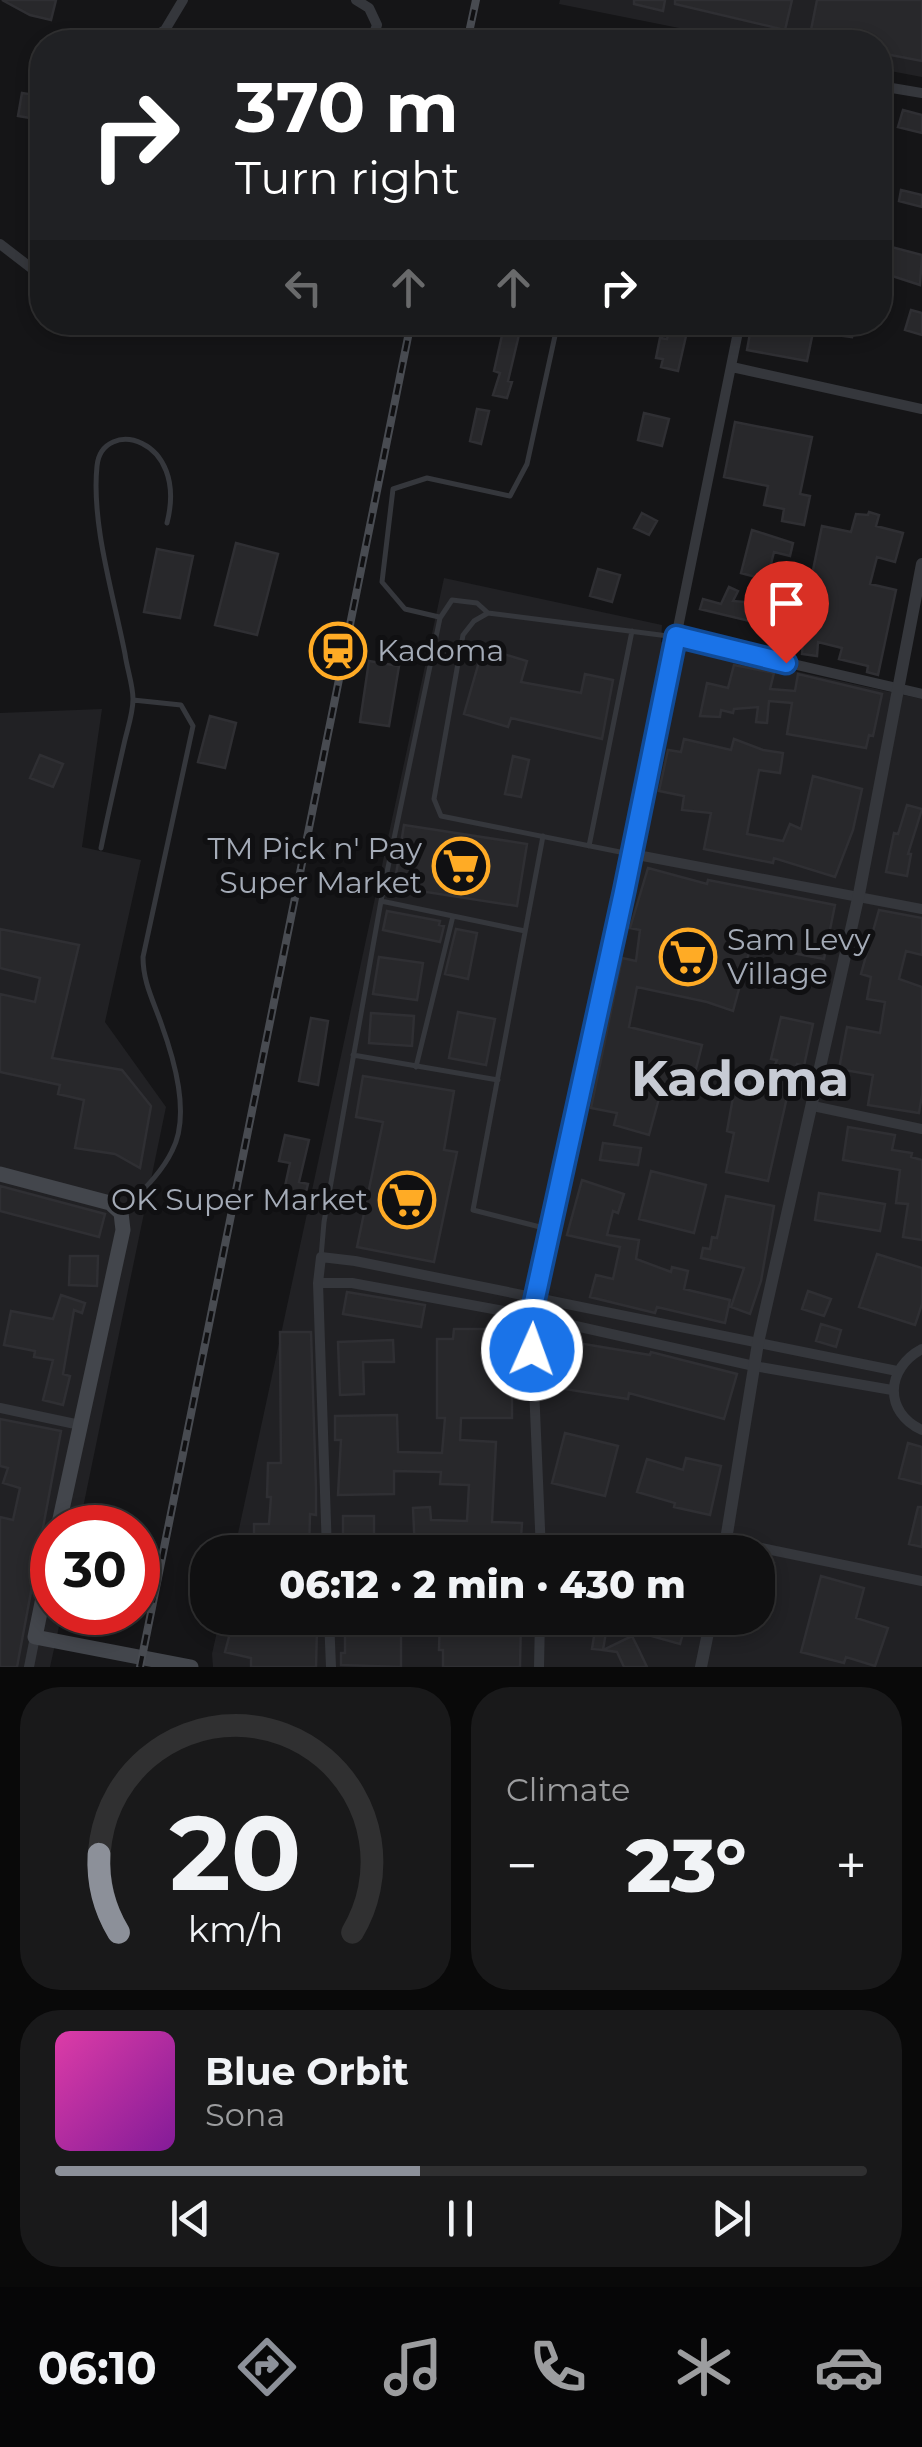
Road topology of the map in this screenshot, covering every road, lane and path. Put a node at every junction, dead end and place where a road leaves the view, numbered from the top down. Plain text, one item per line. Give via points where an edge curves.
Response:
1 (182, 0) edge
2 (356, 0) edge
3 (164, 30) edge
4 (375, 30) edge
5 (892, 88) edge
6 (922, 93) edge
7 (0, 244) edge
8 (30, 267) edge
9 (555, 335) edge
10 (738, 335) edge
11 (732, 367) junction
12 (922, 409) edge
13 (167, 523) dead end
14 (922, 564) edge
15 (488, 613) junction
16 (440, 618) junction
17 (632, 631) junction
18 (676, 636) junction
19 (896, 689) junction
20 (922, 694) edge
21 (133, 700) junction
22 (543, 836) junction
23 (589, 846) junction
24 (101, 848) dead end
25 (632, 854) junction
26 (858, 894) junction
27 (381, 901) junction
28 (922, 908) edge
29 (453, 916) junction
30 (525, 931) junction
31 (353, 1056) junction
32 (416, 1066) junction
33 (498, 1080) junction
34 (813, 1106) junction
35 (922, 1129) edge
36 (0, 1174) edge
37 (120, 1213) junction
38 (551, 1230) junction
39 (321, 1257) junction
40 (318, 1283) junction
41 (535, 1298) junction
42 (531, 1316) junction
43 (758, 1343) junction
44 (922, 1349) edge
45 (754, 1366) junction
46 (896, 1371) junction
47 (892, 1390) junction
48 (0, 1408) edge
49 (80, 1425) junction
50 (922, 1430) edge
51 (63, 1505) edge
52 (326, 1535) edge
53 (540, 1535) edge
54 (727, 1535) edge
55 (775, 1556) edge
56 (922, 1581) edge
57 (330, 1635) edge
58 (540, 1635) edge
59 (708, 1635) edge
60 (35, 1637) joint
61 (28, 1667) edge
62 (191, 1667) edge
63 (331, 1667) edge
64 (539, 1667) edge
65 (701, 1667) edge

1 - 3 street
2 - 4 street via 370,8
5 - 6 street
7 - 8 street
9 - 16 lane via 527,464 510,496 427,478 393,489 382,582 405,609
10 - 11 street
11 - 12 street
11 - 18 street
13 - 21 lane via 172,488 156,452 131,440 107,446 97,463 99,517
14 - 19 street
15 - 16 lane via 476,603 452,600
15 - 17 lane
15 - 22 lane via 463,635 436,809 441,816
16 - 27 lane
17 - 18 lane
17 - 23 lane
18 - 19 street
18 - 25 street
19 - 20 street
19 - 26 street
21 - 24 lane
21 - 37 lane via 181,705 193,726 142,957 143,978 170,1048 180,1128 148,1186
22 - 23 lane
22 - 30 lane
23 - 25 lane
25 - 26 street
25 - 38 street
26 - 28 street
26 - 34 street
27 - 29 lane
27 - 31 lane
29 - 30 lane
29 - 32 lane
30 - 33 lane
31 - 32 lane
31 - 39 lane
32 - 33 lane
33 - 38 lane via 474,1210
34 - 35 street
34 - 43 street
36 - 37 main road via 110,1203
37 - 49 main road via 123,1230
38 - 41 street
39 - 40 street
39 - 41 street
40 - 42 street
40 - 52 street
41 - 42 street
41 - 43 street
42 - 45 street
42 - 53 street
43 - 45 street
43 - 46 street
44 - 46 street
45 - 47 street
45 - 54 street
46 - 47 street
47 - 50 street via 905,1420
48 - 49 street
49 - 51 main road
55 - 56 street
57 - 63 street
58 - 64 street
59 - 65 street
60 - 61 street
60 - 62 main road

